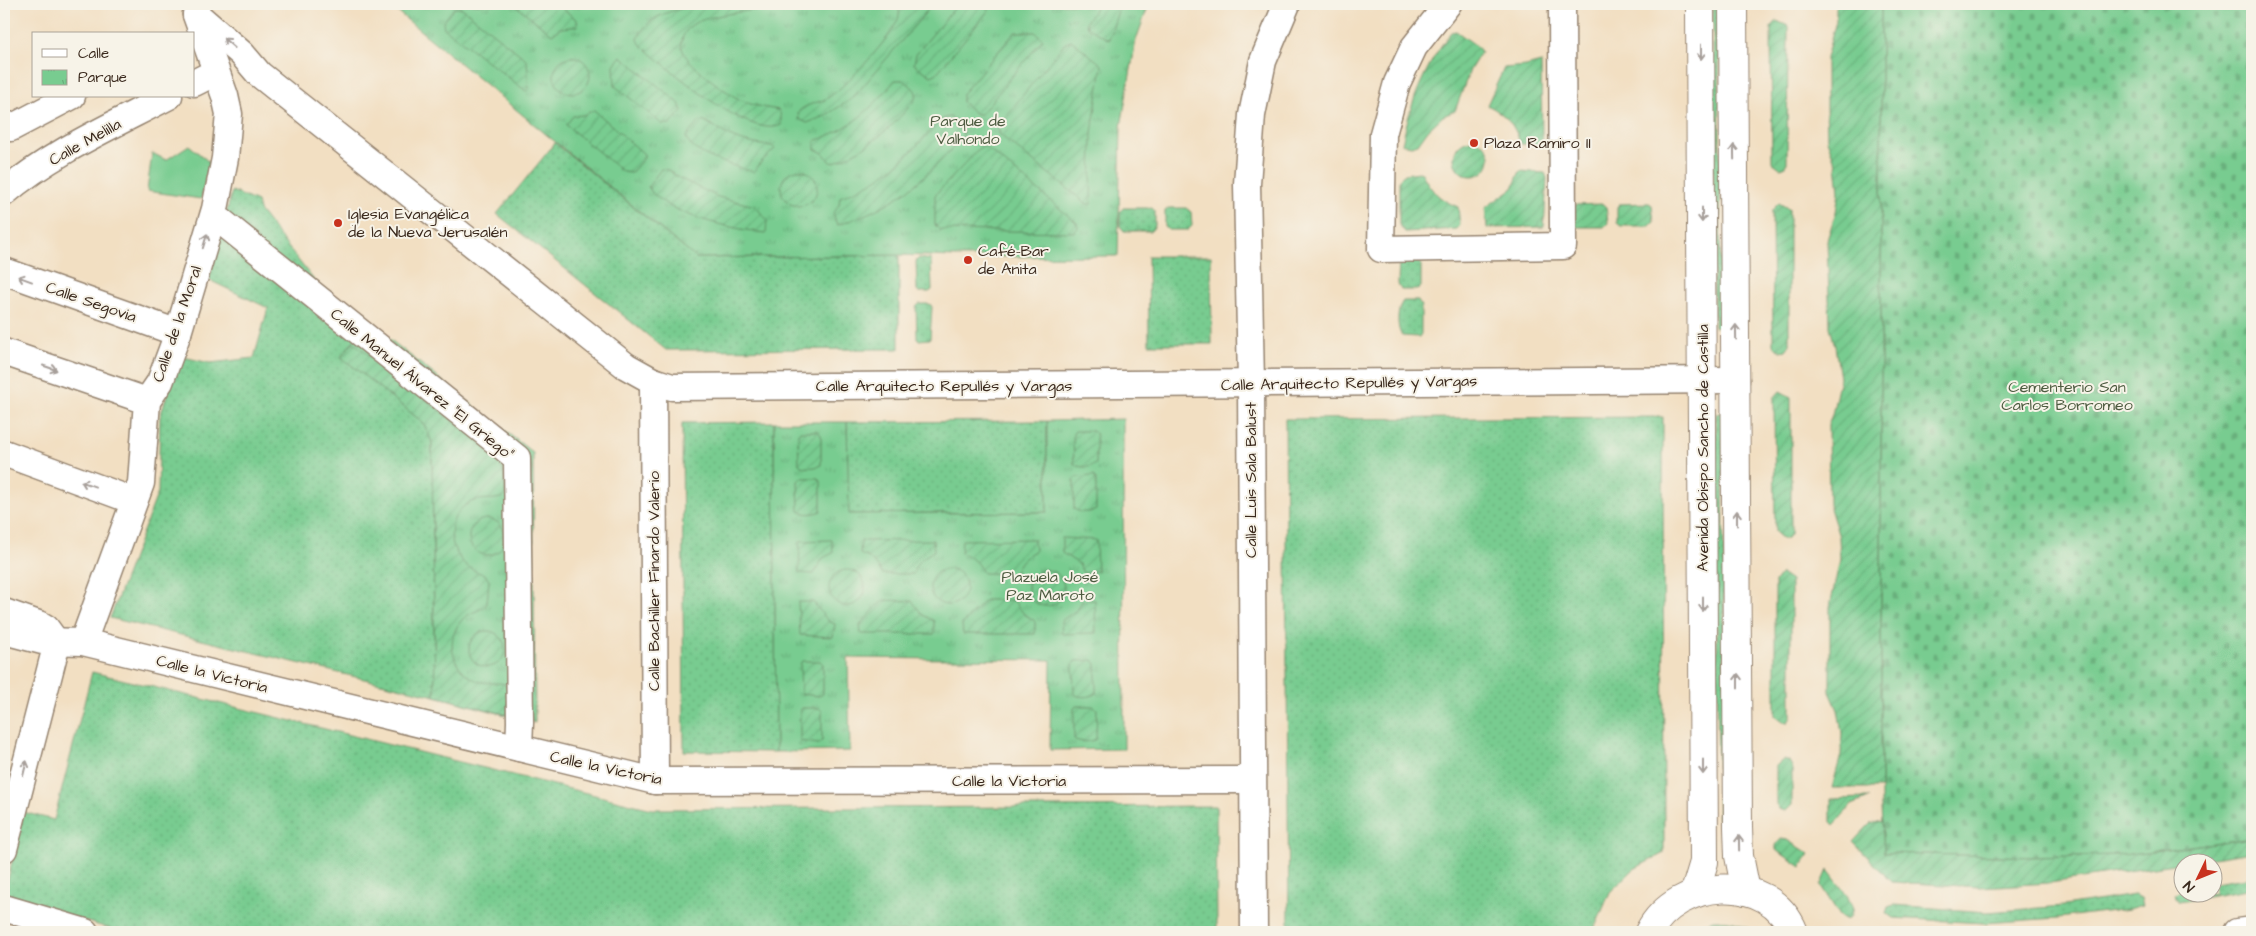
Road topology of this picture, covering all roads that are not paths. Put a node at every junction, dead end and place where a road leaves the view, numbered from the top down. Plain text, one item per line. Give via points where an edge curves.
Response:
1 (1287, 4) edge
2 (1448, 4) edge
3 (1562, 4) edge
4 (1700, 4) edge
5 (1733, 4) edge
6 (196, 21) edge
7 (259, 74) junction
8 (210, 79) edge
9 (68, 98) edge
10 (165, 98) edge
11 (7, 127) edge
12 (4, 193) edge
13 (221, 221) dead end
14 (4, 271) edge
15 (178, 333) junction
16 (4, 352) edge
17 (1736, 380) junction
18 (653, 381) junction
19 (1702, 381) junction
20 (1251, 383) junction
21 (147, 401) junction
22 (4, 453) edge
23 (134, 501) junction
24 (4, 612) edge
25 (4, 631) edge
26 (83, 642) junction
27 (57, 643) junction
28 (519, 748) junction
29 (1252, 780) junction
30 (655, 781) junction
31 (4, 849) edge
32 (1696, 892) junction
33 (1746, 892) junction
34 (4, 908) edge
35 (2252, 930) edge
36 (85, 932) edge
37 (1254, 932) edge
38 (1649, 932) edge
39 (1794, 932) edge
40 (2237, 932) edge

1 - 20 street, Calle Luis Sala Balust via 1263,61 1252,115 1247,184
2 - 3 street via 1414,47 1397,83 1383,134 1381,249 1563,246
4 -> 19 main road, Avenida Obispo Sancho de Castilla
17 -> 5 main road, Avenida Obispo Sancho de Castilla
7 -> 6 street, Calle Arquitecto Repullés y Vargas via 242,54
6 - 8 street, Calle de la Moral
7 - 8 street, Calle Arquitecto Repullés y Vargas via 240,67
7 - 18 street, Calle Arquitecto Repullés y Vargas via 626,366
15 -> 8 street, Calle de la Moral via 215,210 225,158 230,114
9 - 11 street
10 - 12 street, Calle Melilla via 23,177
13 - 28 street, Calle Manuel Álvarez "El Griego" via 517,458
15 -> 14 street, Calle Segovia
15 - 21 street, Calle de la Moral via 160,382
16 -> 21 street
17 - 19 street, Calle Arquitecto Repullés y Vargas
33 -> 17 main road, Avenida Obispo Sancho de Castilla via 1739,856 1738,827
18 - 20 street, Calle Arquitecto Repullés y Vargas via 696,388
18 - 30 street, Calle Bachiller Finardo Valerio
19 - 20 street, Calle Arquitecto Repullés y Vargas
19 -> 32 main road, Avenida Obispo Sancho de Castilla via 1704,862
20 - 29 street, Calle Luis Sala Balust
21 - 23 street, Calle de la Moral via 141,482
23 -> 22 street
23 - 26 street, Calle de la Moral
24 - 27 street via 46,628
25 - 27 street, Calle la Victoria
26 - 27 street, Calle la Victoria
26 - 28 street, Calle la Victoria
31 -> 27 street
28 - 30 street, Calle la Victoria
29 - 30 street, Calle la Victoria
29 - 37 street, Calle Luis Sala Balust
32 - 33 main road via 1720,888
32 - 38 main road via 1673,903
33 - 39 main road via 1772,905
34 - 36 street
35 - 40 street

